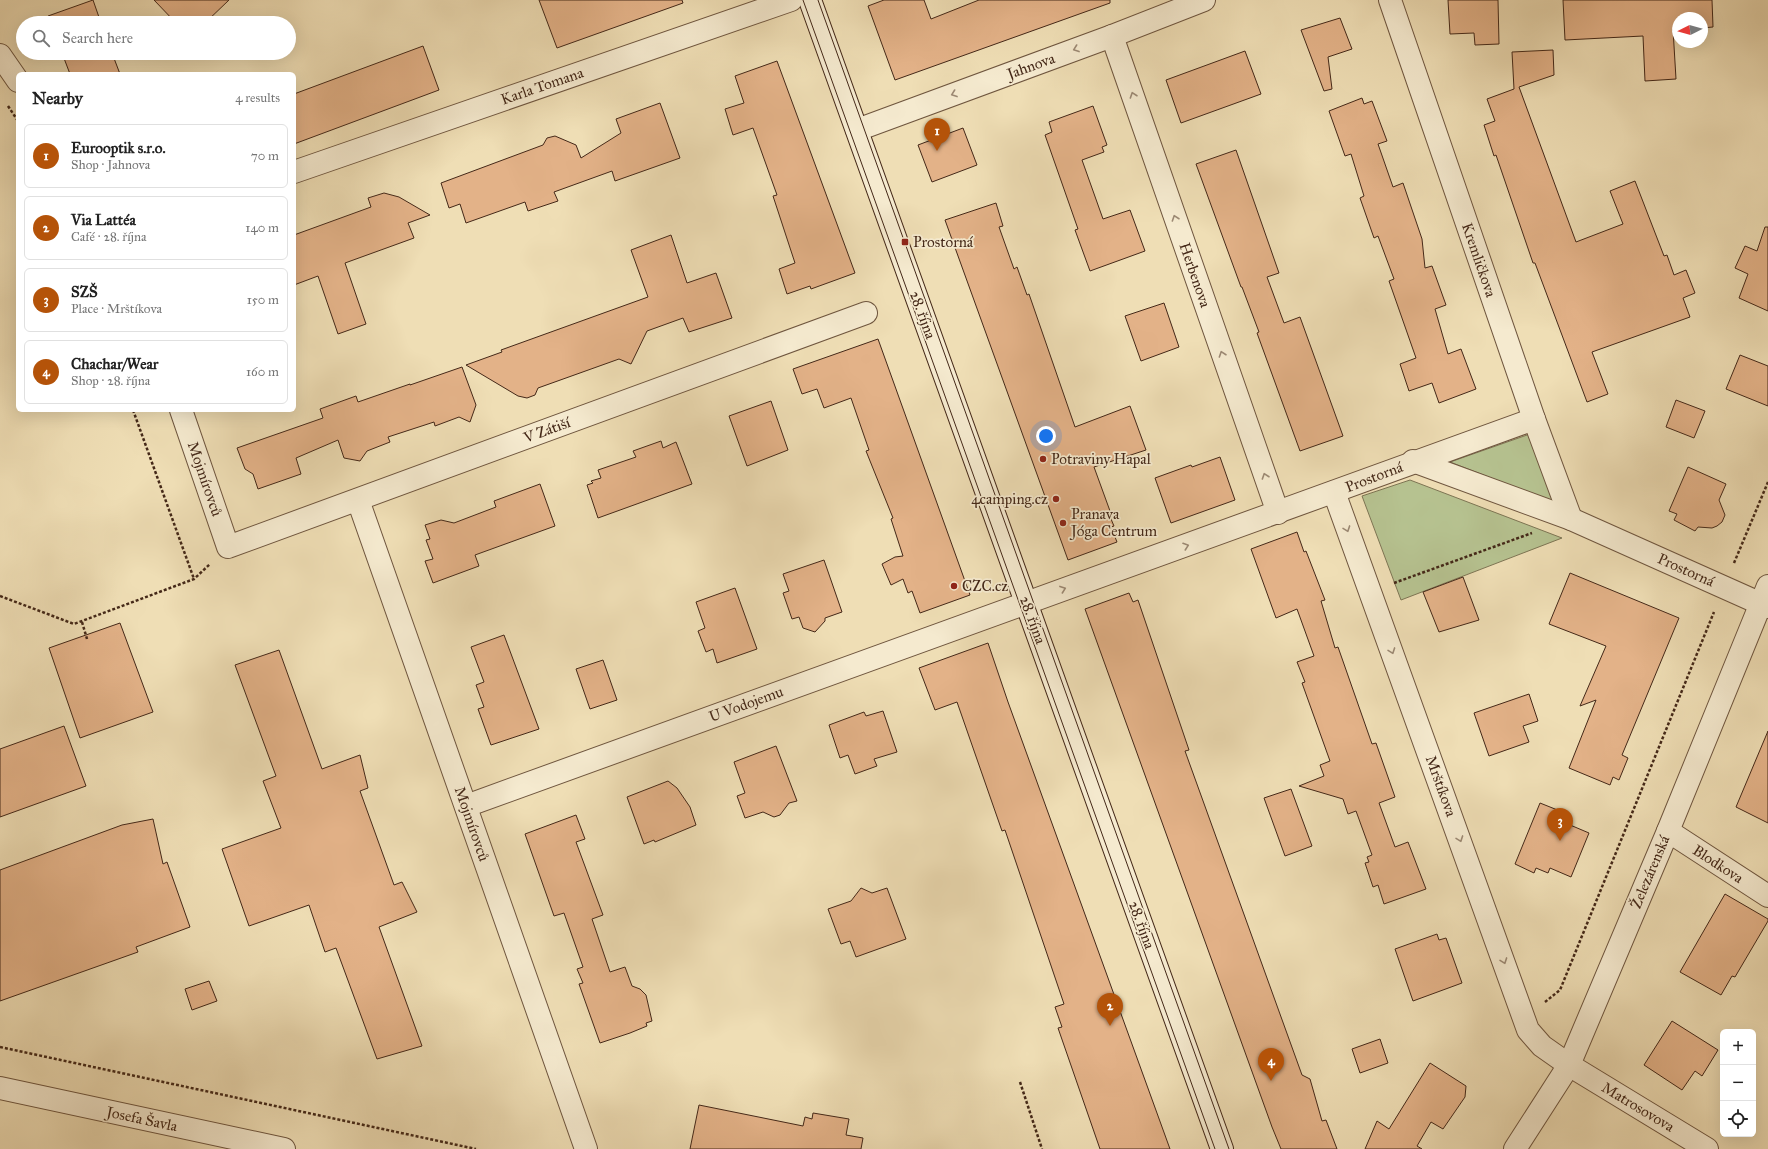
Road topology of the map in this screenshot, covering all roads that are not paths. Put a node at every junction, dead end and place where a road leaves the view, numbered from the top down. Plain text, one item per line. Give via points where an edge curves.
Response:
1 (791, 0) edge
2 (810, 0) edge
3 (1204, 0) edge
4 (1390, 0) edge
5 (1112, 36) junction
6 (0, 55) edge
7 (16, 78) edge
8 (857, 130) junction
9 (296, 171) edge
10 (866, 313) dead end
11 (182, 412) edge
12 (1534, 419) junction
13 (1413, 461) junction
14 (1334, 492) junction
15 (358, 500) junction
16 (1278, 513) junction
17 (1571, 519) junction
18 (228, 548) joint
19 (1766, 599) edge
20 (1026, 602) junction
21 (466, 806) junction
22 (1668, 831) junction
23 (1768, 896) edge
24 (1569, 1065) junction
25 (0, 1088) edge
26 (284, 1149) edge
27 (586, 1149) edge
28 (1222, 1149) edge
29 (1515, 1149) edge
30 (1707, 1149) edge

1 - 9 street, Karla Tomana
2 - 8 street, 28. října
3 - 5 street, Jahnova
4 - 12 street, Kremličkova
5 -> 8 street, Jahnova
16 -> 5 street, Herbenova
6 - 7 street
8 - 20 street, 28. října
10 - 15 street, V Zátiší
11 - 18 street, Mojmírovců
12 - 13 street
12 - 17 street, Kremličkova
13 - 14 street, Prostorná
13 - 17 street, Prostorná
14 - 16 street, Prostorná
14 -> 24 street, Mrštíkova via 1528,1030 1542,1046
15 - 18 street, V Zátiší
15 - 21 street, Mojmírovců
20 -> 16 street, Prostorná
17 - 19 street, Prostorná via 1724,587
19 - 22 street, Železárenská
20 - 21 street, U Vodojemu
20 - 28 street, 28. října
21 - 27 street, Mojmírovců
22 - 23 street, Blodkova
22 - 24 street, Železárenská
24 - 29 street, Železárenská
24 - 30 street, Matrosovova
25 - 26 street, Josefa Šavla

